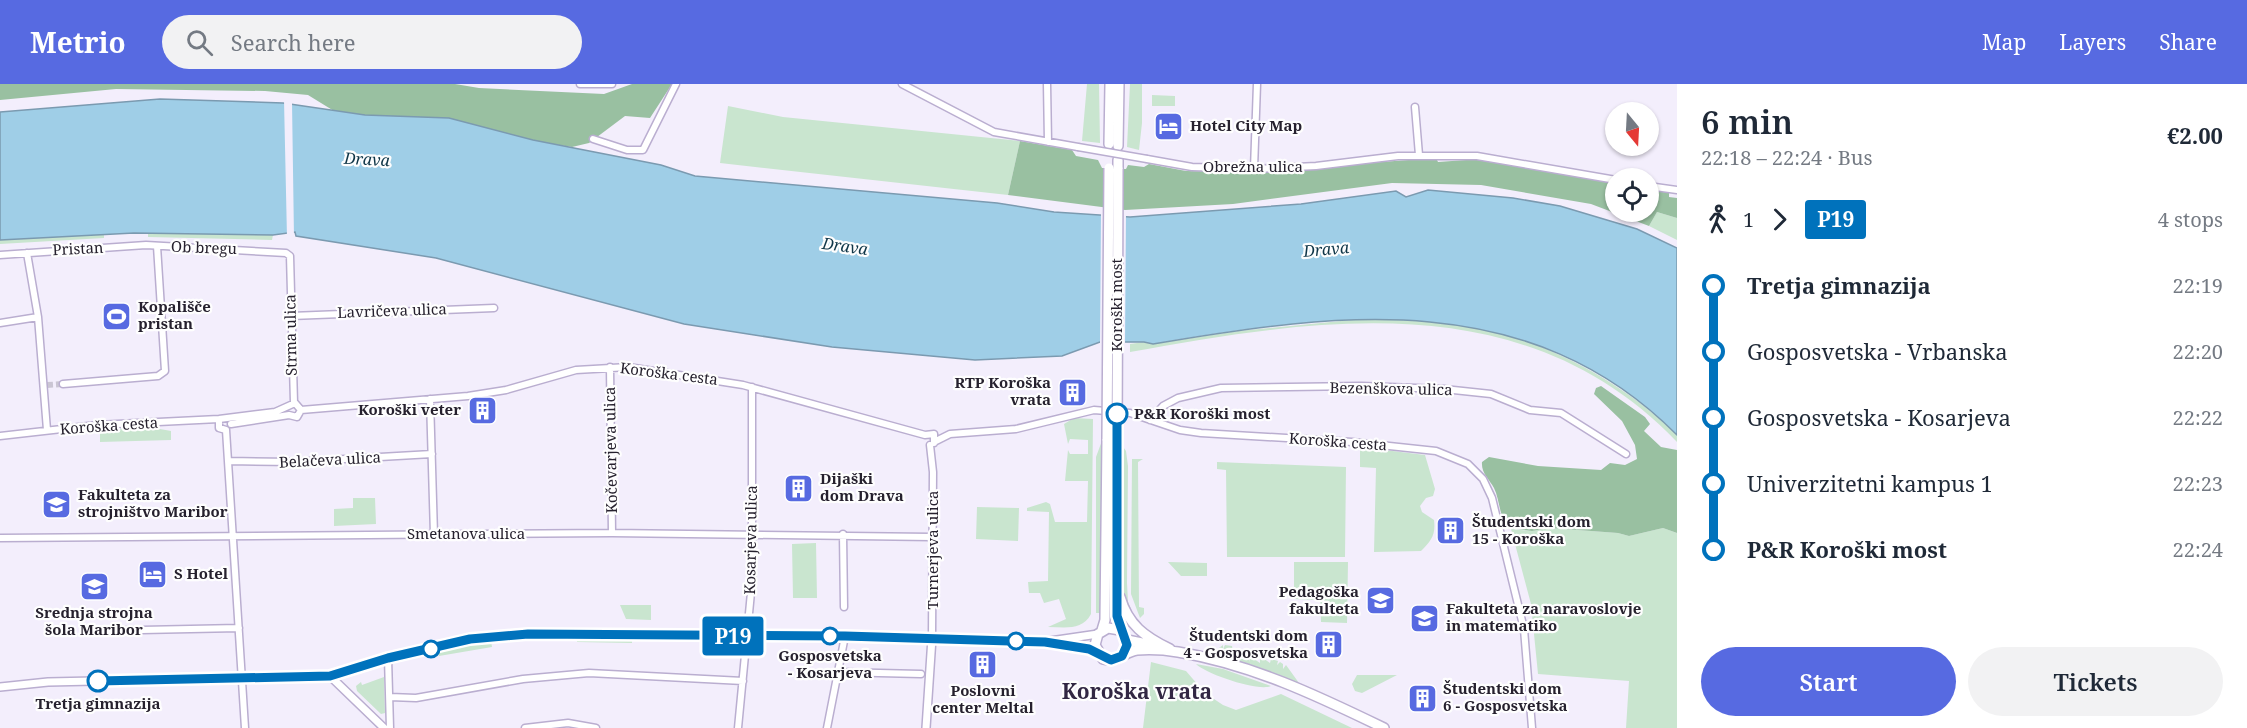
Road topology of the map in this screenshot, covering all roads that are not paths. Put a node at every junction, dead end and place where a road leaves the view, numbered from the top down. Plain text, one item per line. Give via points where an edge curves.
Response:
1 (580, 84) edge
2 (612, 84) edge
3 (676, 84) edge
4 (902, 84) edge
5 (1047, 84) edge
6 (1257, 84) edge
7 (1114, 86) edge
8 (1415, 107) dead end
9 (593, 139) dead end
10 (1048, 141) junction
11 (1114, 145) dead end
12 (1419, 155) junction
13 (1114, 164) dead end
14 (1254, 169) junction
15 (1605, 178) edge
16 (1659, 188) edge
17 (1677, 190) edge
18 (157, 246) junction
19 (27, 253) junction
20 (0, 255) edge
21 (290, 267) joint
22 (494, 308) dead end
23 (291, 316) junction
24 (38, 317) junction
25 (0, 323) edge
26 (610, 367) junction
27 (63, 384) tunnel mouth
28 (752, 387) junction
29 (430, 399) junction
30 (291, 405) junction
31 (302, 410) junction
32 (289, 415) junction
33 (230, 417) junction
34 (219, 418) junction
35 (1150, 420) junction
36 (231, 424) junction
37 (47, 430) junction
38 (226, 430) junction
39 (933, 433) junction
40 (950, 434) junction
41 (925, 435) junction
42 (0, 436) edge
43 (1112, 440) junction
44 (933, 442) junction
45 (432, 454) junction
46 (1626, 454) dead end
47 (229, 461) junction
48 (612, 533) junction
49 (752, 533) junction
50 (843, 534) junction
51 (434, 535) junction
52 (234, 536) junction
53 (932, 537) junction
54 (0, 538) edge
55 (1116, 583) junction
56 (844, 607) dead end
57 (239, 628) junction
58 (1120, 630) junction
59 (93, 631) dead end
60 (1100, 632) junction
61 (747, 636) junction
62 (845, 636) junction
63 (933, 638) junction
64 (1127, 640) junction
65 (1045, 642) junction
66 (1096, 651) junction
67 (1174, 651) junction
68 (1122, 656) junction
69 (388, 658) junction
70 (837, 672) junction
71 (921, 674) dead end
72 (242, 676) junction
73 (330, 676) junction
74 (743, 681) junction
75 (0, 687) edge
76 (390, 697) junction
77 (246, 728) edge
78 (384, 728) edge
79 (390, 728) edge
80 (526, 728) edge
81 (596, 728) edge
82 (738, 728) edge
83 (828, 728) edge
84 (926, 728) edge
85 (1384, 728) edge
86 (1532, 728) edge

1 - 2 street
3 - 9 street via 643,150 627,150
4 - 10 street, Obrežna ulica via 994,132
5 - 10 street
6 - 14 street
7 - 11 main road
8 - 12 street
10 - 14 street, Obrežna ulica, bridge via 1192,167
12 - 14 street, Obrežna ulica
12 - 15 street, Obrežna ulica via 1491,157
13 - 43 main road, Koroški most, bridge
16 - 17 street
18 - 19 street, Pristan
18 - 21 street, Ob bregu via 283,252 290,256
18 - 27 street, Ob bregu via 165,371 158,376
19 - 20 street, Pristan
19 - 24 street
21 - 23 street, Strma ulica
22 - 23 street, Lavričeva ulica
23 - 30 street, Strma ulica
24 - 25 street
24 - 37 street
26 - 28 street, Koroška cesta via 678,372
26 - 29 street, Koroška cesta via 576,370 488,393
26 - 48 street, Kočevarjeva ulica
28 - 41 street, Koroška cesta
28 - 49 street, Kosarjeva ulica
29 - 31 street, Koroška cesta
29 - 45 street
30 - 31 street via 299,405
30 - 32 street, Strma ulica
30 - 33 street via 275,412
31 - 32 street, Koroška cesta via 297,417
32 - 36 street
33 - 34 street, Koroška cesta
33 - 36 street
34 - 37 street, Koroška cesta
34 - 38 street via 219,428
35 - 40 street, Koroška cesta via 1130,413 1094,410 1016,429
35 - 46 street, Bezenškova ulica via 1178,398 1221,388 1443,389 1491,394 1530,410 1561,413
35 - 86 street, Koroška cesta via 1201,433 1417,448 1455,456 1468,464 1483,479 1492,498 1514,579 1524,629
36 - 38 street
37 - 42 street, Koroška cesta
38 - 47 street
39 - 40 street
39 - 41 street
39 - 44 street
40 - 44 street, Koroška cesta
41 - 44 street via 925,441
43 - 55 main road
43 - 60 main road via 1105,616
44 - 53 street, Turnerjeva ulica
45 - 47 street, Belačeva ulica via 293,462
45 - 51 street
47 - 52 street
48 - 49 street, Smetanova ulica
48 - 51 street, Smetanova ulica
49 - 50 street, Smetanova ulica
49 - 61 street, Kosarjeva ulica
50 - 53 street, Smetanova ulica
50 - 56 street
51 - 52 street, Smetanova ulica
52 - 54 street, Smetanova ulica
52 - 57 street
53 - 63 street, Turnerjeva ulica
55 - 58 main road
55 - 67 main road via 1133,626
57 - 59 street
57 - 72 street
58 - 60 main road
58 - 64 main road
60 - 65 street
60 - 66 main road
61 - 62 street
61 - 69 street via 528,634 470,639
61 - 74 street, Kosarjeva ulica
62 - 63 street
62 - 70 street
63 - 65 street
63 - 84 street, Turnerjeva ulica
64 - 67 main road
64 - 68 main road
65 - 66 street
66 - 68 main road via 1107,660
67 - 68 main road via 1138,650
67 - 85 main road via 1261,674
69 - 73 street
69 - 76 street
70 - 71 street
70 - 83 street
72 - 73 street
72 - 75 street
72 - 77 street
73 - 78 street
74 - 76 street via 589,674 523,679 416,698
74 - 82 street, Kosarjeva ulica
76 - 79 street
80 - 81 street via 568,723

